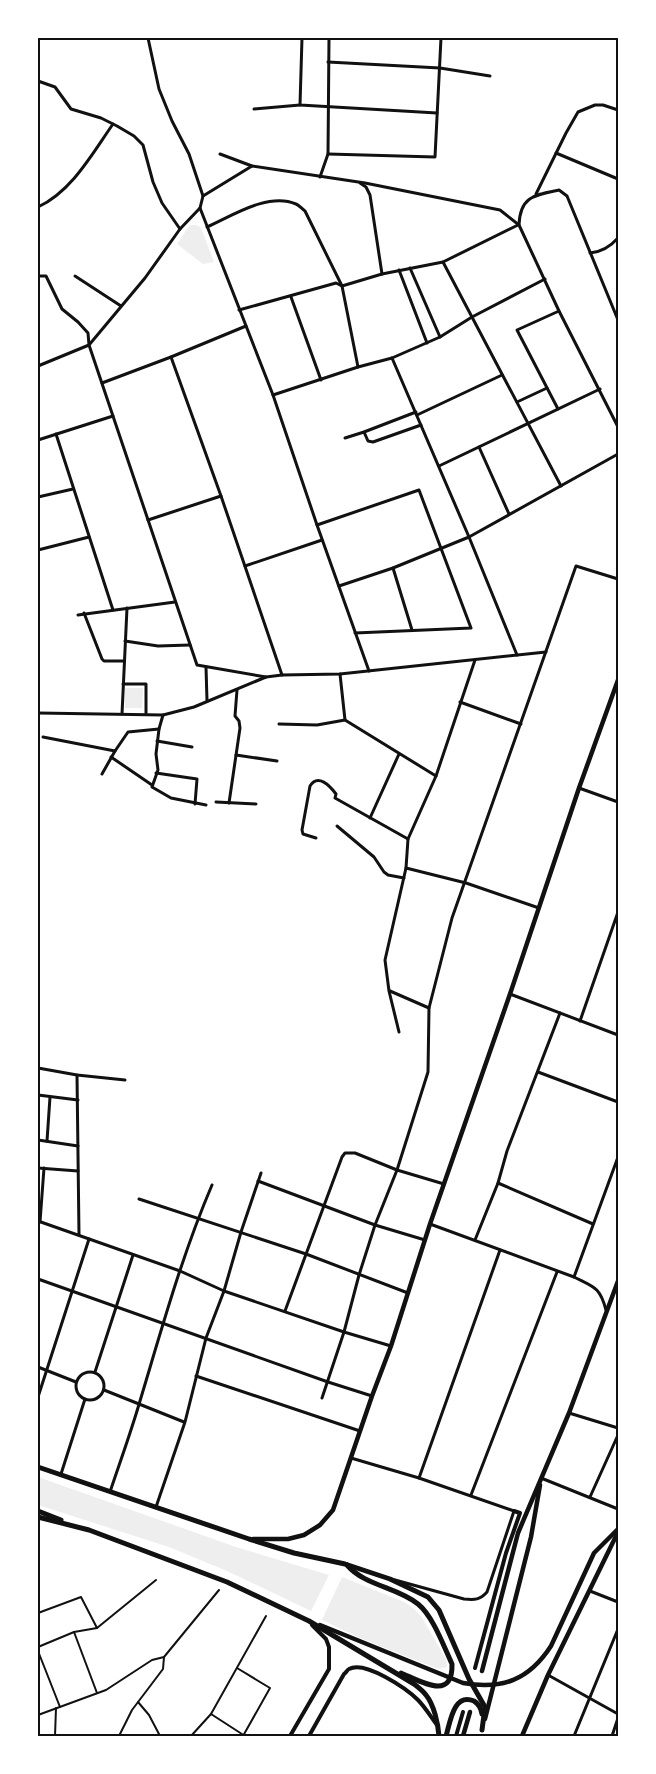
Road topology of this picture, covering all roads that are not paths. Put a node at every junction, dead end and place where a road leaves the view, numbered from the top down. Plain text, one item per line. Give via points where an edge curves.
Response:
1 (148, 38) edge
2 (302, 38) edge
3 (329, 38) edge
4 (441, 38) edge
5 (328, 62) junction
6 (440, 68) junction
7 (490, 76) dead end
8 (38, 81) edge
9 (300, 105) junction
10 (329, 107) junction
11 (254, 109) dead end
12 (618, 110) edge
13 (437, 114) junction
14 (112, 124) junction
15 (556, 153) junction
16 (220, 154) dead end
17 (328, 154) junction
18 (252, 166) junction
19 (320, 177) junction
20 (618, 179) edge
21 (360, 182) junction
22 (536, 194) junction
23 (203, 196) junction
24 (38, 207) edge
25 (200, 208) junction
26 (518, 225) junction
27 (207, 227) junction
28 (180, 229) junction
29 (618, 238) edge
30 (590, 253) junction
31 (442, 262) junction
32 (410, 268) junction
33 (399, 270) junction
34 (382, 274) junction
35 (38, 276) edge
36 (75, 276) dead end
37 (545, 279) junction
38 (342, 286) junction
39 (291, 297) junction
40 (121, 306) junction
41 (239, 310) junction
42 (559, 311) junction
43 (472, 317) junction
44 (618, 320) edge
45 (246, 326) junction
46 (440, 337) junction
47 (427, 343) junction
48 (90, 345) junction
49 (171, 357) junction
50 (392, 358) junction
51 (38, 366) edge
52 (358, 367) junction
53 (502, 375) junction
54 (321, 380) junction
55 (102, 383) junction
56 (547, 388) junction
57 (600, 389) junction
58 (273, 396) junction
59 (517, 402) junction
60 (558, 409) junction
61 (416, 414) junction
62 (113, 416) junction
63 (528, 423) junction
64 (421, 425) junction
65 (618, 428) edge
66 (364, 432) junction
67 (56, 434) junction
68 (345, 438) dead end
69 (38, 440) edge
70 (479, 447) junction
71 (618, 454) edge
72 (439, 466) junction
73 (561, 486) junction
74 (73, 489) junction
75 (221, 496) junction
76 (38, 497) edge
77 (509, 514) junction
78 (148, 520) junction
79 (317, 525) junction
80 (89, 537) junction
81 (470, 537) junction
82 (322, 540) junction
83 (441, 549) junction
84 (38, 550) edge
85 (245, 566) junction
86 (392, 568) junction
87 (618, 579) edge
88 (339, 586) junction
89 (176, 602) junction
90 (127, 608) junction
91 (113, 610) junction
92 (84, 613) junction
93 (78, 615) dead end
94 (412, 630) junction
95 (355, 633) junction
96 (125, 641) junction
97 (190, 645) junction
98 (546, 652) junction
99 (518, 655) junction
100 (475, 660) junction
101 (124, 661) junction
102 (206, 667) junction
103 (369, 671) junction
104 (340, 674) junction
105 (282, 675) junction
106 (266, 677) junction
107 (618, 680) edge
108 (123, 684) junction
109 (237, 690) junction
110 (207, 701) junction
111 (460, 702) junction
112 (38, 713) edge
113 (122, 714) junction
114 (146, 714) junction
115 (163, 715) junction
116 (345, 720) junction
117 (279, 724) dead end
118 (521, 724) junction
119 (159, 729) junction
120 (43, 737) dead end
121 (157, 741) junction
122 (192, 747) dead end
123 (115, 750) junction
124 (399, 754) junction
125 (236, 755) junction
126 (111, 758) junction
127 (277, 761) dead end
128 (156, 773) junction
129 (102, 774) dead end
130 (436, 776) junction
131 (152, 785) junction
132 (579, 788) junction
133 (216, 802) dead end
134 (618, 802) edge
135 (229, 803) junction
136 (195, 804) junction
137 (256, 804) dead end
138 (206, 805) dead end
139 (370, 818) junction
140 (337, 826) dead end
141 (316, 838) dead end
142 (408, 839) junction
143 (406, 868) junction
144 (404, 878) junction
145 (466, 883) junction
146 (539, 908) junction
147 (618, 912) edge
148 (389, 991) junction
149 (510, 994) junction
150 (429, 1008) junction
151 (560, 1013) junction
152 (580, 1021) junction
153 (399, 1032) dead end
154 (618, 1036) edge
155 (38, 1068) edge
156 (538, 1072) junction
157 (78, 1075) junction
158 (126, 1080) dead end
159 (38, 1096) edge
160 (50, 1097) junction
161 (78, 1100) junction
162 (618, 1102) edge
163 (38, 1140) edge
164 (47, 1141) junction
165 (78, 1146) junction
166 (618, 1157) edge
167 (38, 1168) edge
168 (44, 1168) junction
169 (397, 1170) junction
170 (78, 1171) junction
171 (260, 1173) dead end
172 (258, 1181) junction
173 (498, 1183) junction
174 (444, 1184) junction
175 (212, 1185) dead end
176 (139, 1199) dead end
177 (324, 1205) junction
178 (198, 1218) junction
179 (39, 1221) edge
180 (430, 1224) junction
181 (593, 1224) junction
182 (375, 1225) junction
183 (241, 1232) junction
184 (79, 1235) junction
185 (89, 1239) junction
186 (425, 1240) junction
187 (475, 1240) junction
188 (500, 1250) junction
189 (306, 1254) junction
190 (133, 1255) junction
191 (180, 1271) junction
192 (557, 1272) junction
193 (359, 1275) junction
194 (574, 1277) junction
195 (38, 1279) edge
196 (618, 1281) edge
197 (71, 1290) junction
198 (224, 1291) junction
199 (408, 1293) junction
200 (116, 1306) junction
201 (606, 1310) junction
202 (285, 1311) junction
203 (162, 1322) junction
204 (344, 1332) junction
205 (206, 1338) junction
206 (391, 1346) junction
207 (38, 1367) edge
208 (46, 1370) junction
209 (95, 1372) junction
210 (196, 1376) junction
211 (76, 1382) junction
212 (328, 1382) junction
213 (104, 1390) junction
214 (372, 1396) junction
215 (38, 1397) edge
216 (322, 1398) dead end
217 (85, 1399) junction
218 (140, 1403) junction
219 (569, 1413) junction
220 (184, 1422) junction
221 (618, 1428) edge
222 (360, 1431) junction
223 (618, 1435) edge
224 (351, 1458) junction
225 (38, 1467) edge
226 (60, 1475) junction
227 (419, 1478) junction
228 (541, 1478) junction
229 (110, 1492) junction
230 (471, 1495) junction
231 (590, 1497) junction
232 (156, 1506) junction
233 (618, 1509) edge
234 (514, 1511) junction
235 (38, 1512) edge
236 (38, 1517) edge
237 (618, 1525) edge
238 (89, 1530) junction
239 (618, 1531) edge
240 (249, 1539) junction
241 (347, 1565) junction
242 (390, 1579) junction
243 (156, 1580) dead end
244 (219, 1590) dead end
245 (590, 1591) junction
246 (618, 1602) edge
247 (38, 1613) edge
248 (266, 1616) dead end
249 (309, 1621) junction
250 (97, 1628) junction
251 (618, 1629) edge
252 (74, 1632) junction
253 (38, 1647) edge
254 (38, 1651) edge
255 (164, 1657) junction
256 (380, 1663) junction
257 (237, 1668) junction
258 (475, 1668) dead end
259 (482, 1671) dead end
260 (548, 1675) junction
261 (98, 1693) junction
262 (590, 1699) junction
263 (138, 1702) junction
264 (60, 1706) junction
265 (56, 1708) junction
266 (463, 1712) dead end
267 (470, 1712) dead end
268 (211, 1714) junction
269 (618, 1714) edge
270 (38, 1715) edge
271 (618, 1718) edge
272 (438, 1727) junction
273 (482, 1730) junction
274 (55, 1736) edge
275 (119, 1736) edge
276 (160, 1736) edge
277 (191, 1736) edge
278 (244, 1736) edge
279 (290, 1736) edge
280 (309, 1736) edge
281 (439, 1736) edge
282 (446, 1736) edge
283 (456, 1736) edge
284 (463, 1736) edge
285 (480, 1736) edge
286 (522, 1736) edge
287 (574, 1736) edge
288 (612, 1736) edge

1 - 23 street via 159,89 190,154
2 - 9 street
3 - 5 street
4 - 6 street
5 - 6 street
5 - 10 street
6 - 7 street
6 - 13 street
8 - 14 street via 55,87 70,109
9 - 10 street
9 - 11 street
10 - 13 street
10 - 17 street
12 - 15 street via 595,105 578,112
13 - 17 street via 434,157
14 - 24 street via 68,186
14 - 28 street via 143,145 162,203
15 - 20 street
15 - 22 street
16 - 18 street
17 - 19 street
18 - 19 street
18 - 23 street
19 - 21 street
21 - 26 street via 500,210
21 - 34 street via 370,195
22 - 26 street via 527,200 519,213
22 - 30 street via 559,190 567,196
23 - 25 street
25 - 27 street
25 - 28 street
26 - 31 street
26 - 37 street
27 - 38 street via 264,202 296,204 305,211
27 - 41 street
28 - 40 street
29 - 30 street via 611,246
30 - 44 street
31 - 32 street
31 - 43 street
32 - 33 street
32 - 46 street
33 - 34 street
33 - 47 street
34 - 38 street
35 - 48 street via 46,276 62,309 88,333
36 - 40 street
37 - 42 street
37 - 43 street
38 - 39 street via 336,283
38 - 52 street
39 - 41 street
39 - 54 street
40 - 48 street
41 - 45 street
42 - 56 street via 517,330
42 - 57 street
43 - 46 street
43 - 53 street
45 - 49 street
45 - 58 street
46 - 47 street
47 - 50 street
48 - 51 street
48 - 55 street
49 - 55 street
49 - 75 street
50 - 52 street
50 - 61 street
52 - 54 street
53 - 59 street
53 - 61 street
54 - 58 street
55 - 62 street
56 - 59 street
56 - 60 street
57 - 60 street
57 - 65 street
58 - 79 street
59 - 63 street
60 - 63 street
61 - 64 street
61 - 66 street
62 - 67 street
62 - 78 street
63 - 70 street
63 - 73 street
64 - 66 street via 373,442 368,441
64 - 72 street
66 - 68 street
67 - 69 street
67 - 74 street
70 - 72 street
70 - 77 street
71 - 73 street
72 - 81 street
73 - 77 street
74 - 76 street
74 - 80 street
75 - 78 street
75 - 85 street
77 - 81 street
78 - 89 street
79 - 82 street
79 - 83 street via 419,490
80 - 84 street
80 - 91 street
81 - 83 street
81 - 99 street
82 - 85 street
82 - 88 street
83 - 86 street
83 - 94 street via 470,628
85 - 105 street
86 - 88 street
86 - 94 street
87 - 98 street via 576,566
88 - 95 street
89 - 90 street
89 - 97 street
90 - 91 street
90 - 96 street
91 - 92 street
92 - 93 street
92 - 101 street via 102,659
94 - 95 street
95 - 103 street
96 - 97 street via 158,646
96 - 101 street
97 - 102 street via 197,665
98 - 99 street
98 - 118 street
99 - 100 street
100 - 103 street
100 - 111 street
101 - 108 street
102 - 106 street
102 - 110 street
103 - 104 street
104 - 105 street
104 - 116 street
105 - 106 street
106 - 109 street
107 - 132 main road
108 - 113 street
108 - 114 street via 146,684
109 - 110 street
109 - 125 street via 235,716 240,728
110 - 115 street
111 - 118 street
111 - 130 street
112 - 113 street
113 - 114 street
114 - 115 street
115 - 119 street
116 - 117 street via 317,725
116 - 124 street
118 - 145 street
119 - 121 street
119 - 123 street via 128,732
120 - 123 street
121 - 122 street
121 - 128 street
123 - 126 street
124 - 130 street
124 - 139 street
125 - 127 street
125 - 135 street
126 - 129 street
126 - 131 street
128 - 131 street
128 - 136 street via 196,778
130 - 142 street
131 - 136 street via 171,798
132 - 134 street
132 - 146 main road
133 - 135 street
135 - 137 street
136 - 138 street
139 - 141 street via 335,798 336,794 327,784 317,780 310,786 302,830 303,834
139 - 142 street
140 - 144 street via 374,857 384,872
142 - 143 street
143 - 144 street
143 - 145 street
144 - 148 street via 385,960
145 - 146 street
145 - 150 street via 452,918
146 - 149 main road
147 - 152 street
148 - 150 street
148 - 153 street
149 - 151 street
149 - 174 main road
150 - 169 street via 428,1072
151 - 152 street
151 - 156 street
152 - 154 street
155 - 157 street
156 - 162 street
156 - 173 street
157 - 158 street
157 - 161 street
159 - 160 street
160 - 161 street
160 - 164 street
161 - 165 street
163 - 164 street
164 - 165 street
165 - 170 street
166 - 181 street
167 - 168 street
168 - 170 street
168 - 179 street
169 - 174 street
169 - 177 street via 355,1153 345,1154
169 - 182 street
170 - 184 street
171 - 172 street
172 - 177 street
172 - 183 street
173 - 181 street
173 - 187 street
174 - 180 main road
175 - 178 street
176 - 178 street
177 - 182 street
177 - 189 street
178 - 183 street
178 - 191 street
179 - 184 street
180 - 186 main road
180 - 187 street
181 - 194 street
182 - 186 street
182 - 193 street
183 - 189 street
183 - 198 street
184 - 185 street
185 - 190 street
185 - 197 street
186 - 199 main road
187 - 188 street
188 - 192 street
188 - 227 street
189 - 193 street
189 - 202 street
190 - 191 street
190 - 200 street
191 - 198 street
191 - 203 street
192 - 194 street
192 - 230 street
193 - 199 street
193 - 204 street
194 - 201 street via 602,1295
195 - 197 street
196 - 201 main road
197 - 200 street
197 - 208 street
198 - 202 street
198 - 205 street
199 - 206 main road
200 - 203 street
200 - 209 street
201 - 219 main road
202 - 204 street
203 - 205 street
203 - 218 street
204 - 206 street
204 - 212 street
205 - 210 street
205 - 212 street
206 - 214 main road
207 - 208 street
208 - 211 street
208 - 215 street
209 - 211 street via 86,1372
209 - 213 street via 104,1382
210 - 220 street
210 - 222 street
211 - 217 street via 76,1390
212 - 214 street
212 - 216 street
213 - 217 street via 98,1398
213 - 218 street
214 - 222 main road
217 - 226 street
218 - 220 street
218 - 229 street
219 - 221 street
219 - 228 main road
220 - 232 street
222 - 224 main road
223 - 231 street
224 - 227 street
224 - 240 main road via 333,1510 320,1525 304,1535 288,1539
225 - 226 highway
226 - 229 highway
227 - 230 street
228 - 231 street
228 - 259 main road via 518,1533
228 - 273 main road via 531,1537
229 - 232 highway
230 - 234 street
231 - 233 street
232 - 240 highway
234 - 242 street via 487,1592 482,1598 464,1599
234 - 258 street via 520,1513
235 - 238 highway
236 - 238 highway
237 - 239 street
238 - 249 highway via 221,1580
239 - 245 main road
239 - 249 main road via 594,1553 544,1656 515,1680 502,1684 481,1686 462,1683
240 - 241 highway
241 - 242 highway
241 - 256 highway via 361,1576 406,1596 427,1612 453,1672 446,1684 429,1686
242 - 273 highway via 428,1597 439,1610 485,1708
243 - 250 street
244 - 255 street
245 - 246 street
245 - 260 main road
247 - 250 street via 81,1597
248 - 257 street
249 - 256 highway
249 - 279 street via 326,1639 330,1657 328,1670
250 - 252 street
251 - 262 street
252 - 253 street
252 - 261 street
254 - 264 street
255 - 261 street via 152,1660
255 - 263 street via 163,1669
256 - 272 highway via 426,1695
257 - 268 street
257 - 278 street via 270,1688
260 - 262 street
260 - 286 main road
261 - 264 street
262 - 269 street
262 - 287 street
263 - 275 street
263 - 276 street
264 - 265 street
265 - 270 street
265 - 274 street
266 - 283 street
267 - 284 main road
268 - 277 street
268 - 278 street
271 - 288 street
272 - 280 street via 424,1707 406,1691 370,1670 355,1668 344,1674
272 - 281 highway
273 - 282 highway via 481,1708 476,1702 465,1700 455,1706
273 - 285 highway

